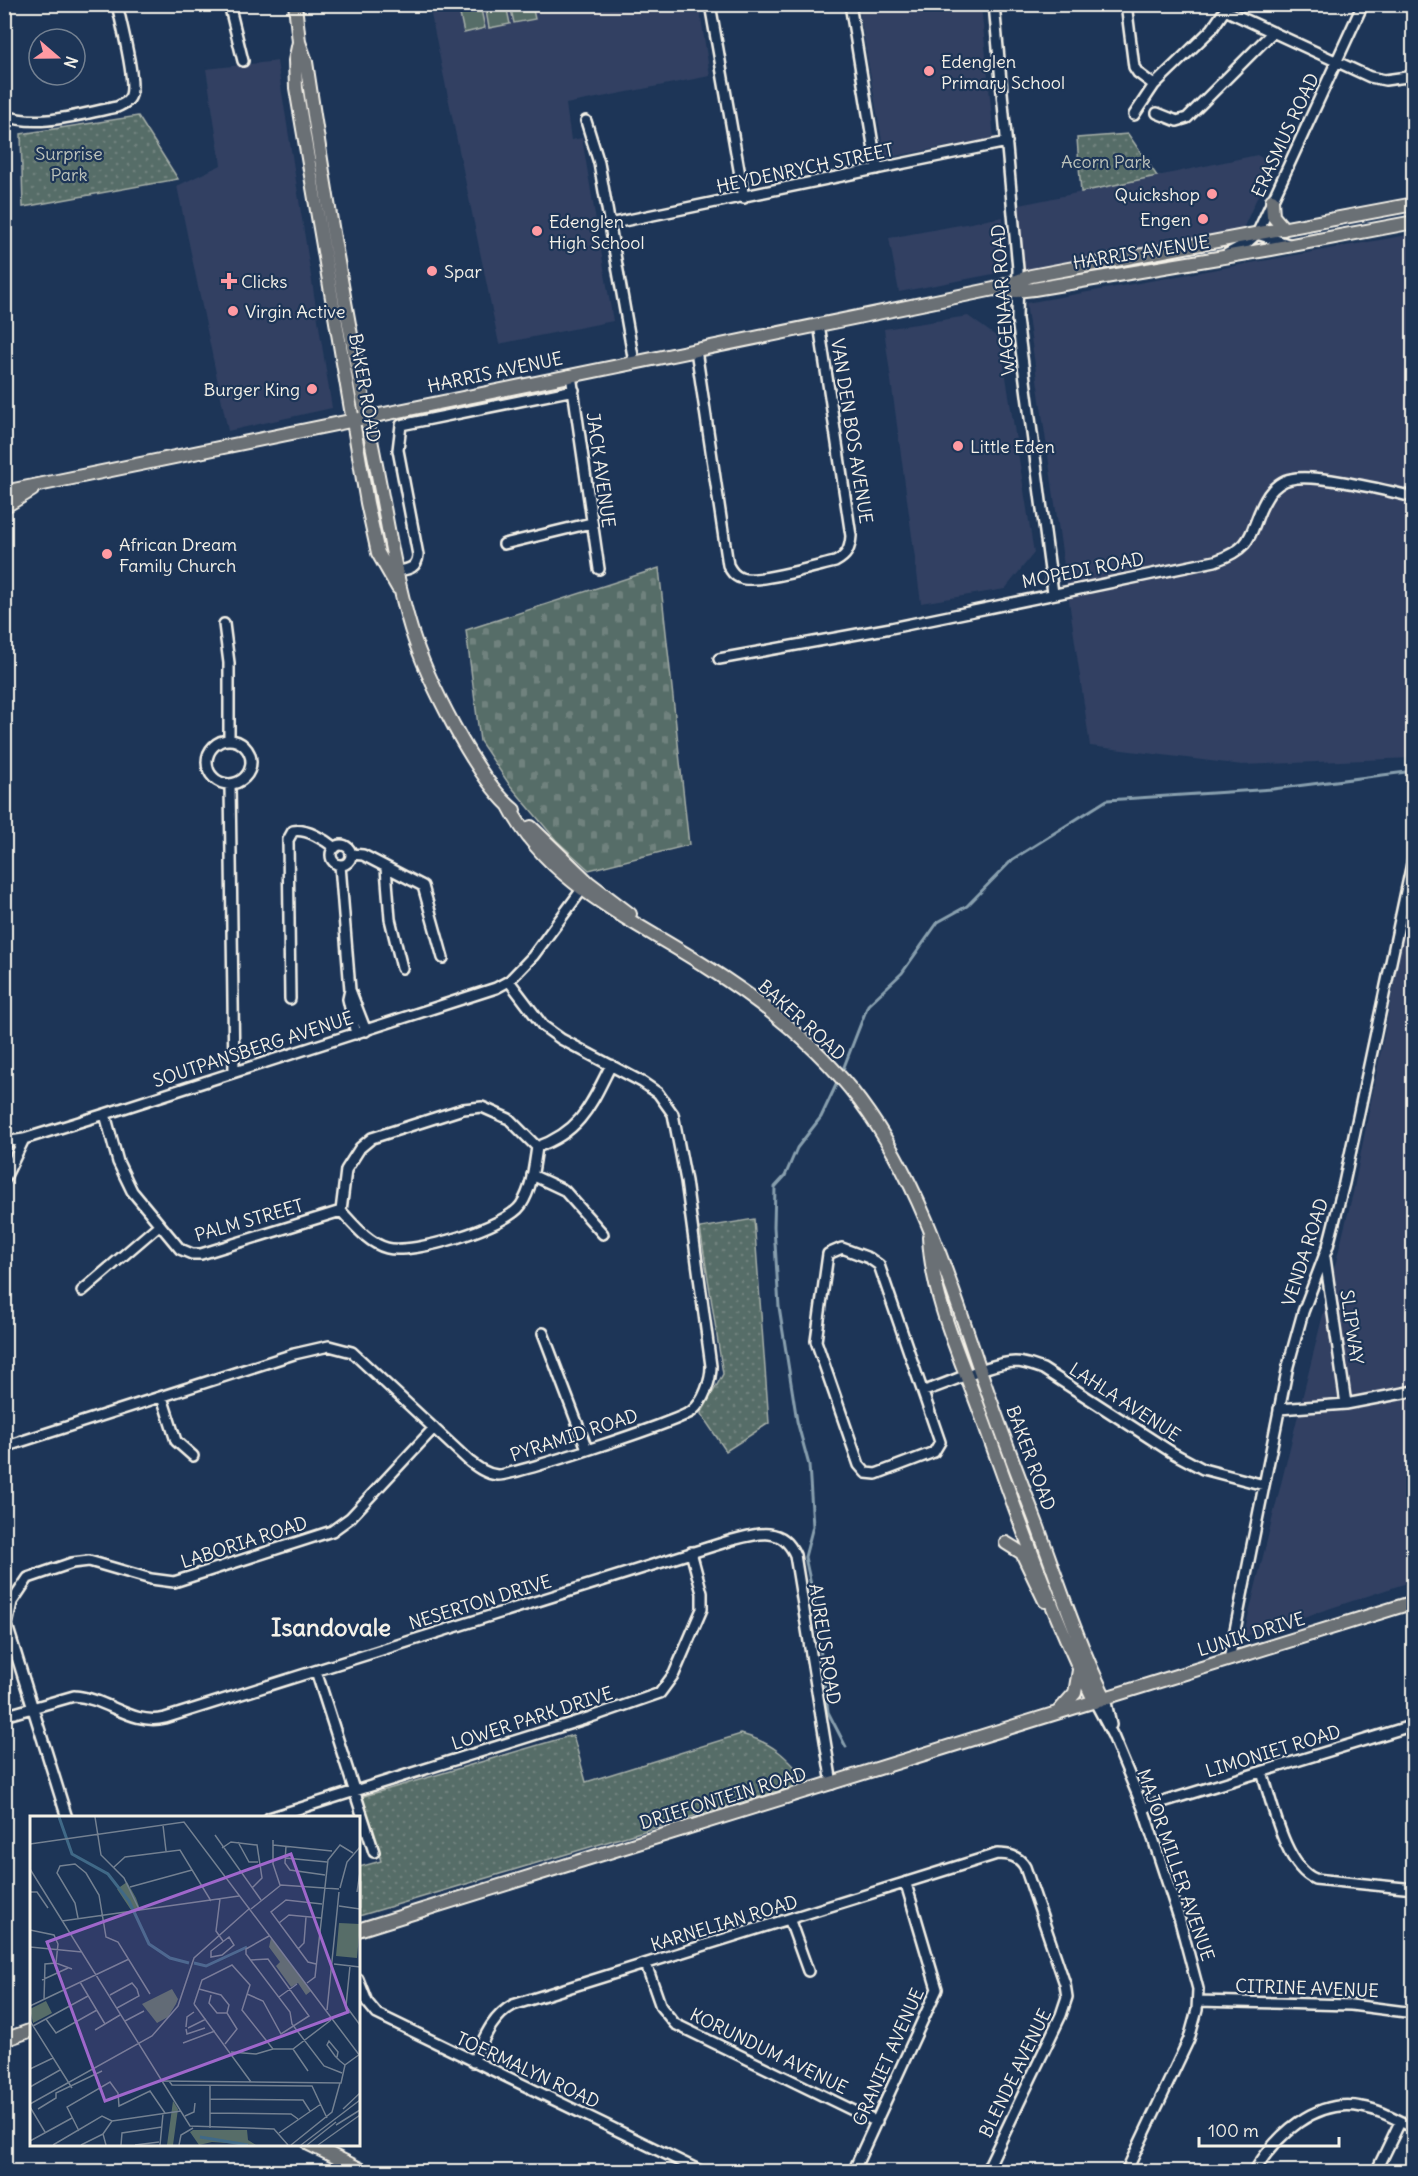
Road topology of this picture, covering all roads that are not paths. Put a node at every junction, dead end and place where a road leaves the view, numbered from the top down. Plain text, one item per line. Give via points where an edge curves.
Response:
1 (117, 4) edge
2 (230, 4) edge
3 (294, 4) edge
4 (710, 4) edge
5 (850, 4) edge
6 (994, 4) edge
7 (1126, 4) edge
8 (1363, 4) edge
9 (1228, 8) edge
10 (1273, 32) junction
11 (299, 42) junction
12 (243, 61) dead end
13 (1337, 62) junction
14 (1413, 76) edge
15 (1154, 85) junction
16 (1157, 113) dead end
17 (4, 115) edge
18 (1134, 115) dead end
19 (586, 121) dead end
20 (1007, 142) junction
21 (877, 169) junction
22 (744, 198) junction
23 (1272, 200) junction
24 (1413, 204) edge
25 (1413, 222) edge
26 (609, 224) junction
27 (1284, 229) junction
28 (1257, 234) junction
29 (1294, 245) junction
30 (1215, 258) junction
31 (1017, 285) junction
32 (819, 324) junction
33 (696, 350) junction
34 (634, 362) junction
35 (571, 375) junction
36 (574, 390) junction
37 (367, 418) junction
38 (353, 421) junction
39 (40, 484) junction
40 (4, 492) edge
41 (1413, 497) edge
42 (4, 507) edge
43 (591, 523) junction
44 (504, 544) dead end
45 (599, 569) dead end
46 (398, 571) junction
47 (400, 592) junction
48 (1053, 593) junction
49 (224, 624) dead end
50 (719, 659) dead end
51 (230, 740) junction
52 (230, 785) junction
53 (335, 848) junction
54 (351, 854) junction
55 (1413, 854) edge
56 (340, 865) junction
57 (386, 868) junction
58 (585, 886) junction
59 (442, 958) dead end
60 (402, 968) dead end
61 (509, 981) junction
62 (290, 999) dead end
63 (361, 1032) junction
64 (611, 1065) junction
65 (234, 1072) junction
66 (105, 1114) junction
67 (24, 1139) junction
68 (4, 1142) edge
69 (537, 1147) junction
70 (532, 1175) junction
71 (4, 1180) edge
72 (340, 1211) junction
73 (159, 1225) junction
74 (928, 1227) junction
75 (603, 1234) dead end
76 (1325, 1256) junction
77 (82, 1291) dead end
78 (543, 1333) dead end
79 (981, 1371) junction
80 (968, 1376) junction
81 (924, 1391) junction
82 (1413, 1391) edge
83 (162, 1396) junction
84 (1346, 1404) junction
85 (1279, 1409) junction
86 (434, 1428) junction
87 (4, 1447) edge
88 (587, 1449) junction
89 (193, 1456) dead end
90 (1264, 1485) junction
91 (759, 1533) joint
92 (1006, 1543) dead end
93 (691, 1552) junction
94 (1413, 1602) edge
95 (1054, 1610) junction
96 (1229, 1660) junction
97 (1079, 1670) junction
98 (316, 1671) junction
99 (1100, 1700) junction
100 (32, 1707) junction
101 (1058, 1712) junction
102 (4, 1716) edge
103 (1413, 1725) edge
104 (1262, 1773) junction
105 (832, 1784) junction
106 (355, 1791) junction
107 (1143, 1808) junction
108 (65, 1816) edge
109 (274, 1816) edge
110 (374, 1852) dead end
111 (1014, 1856) joint
112 (906, 1884) junction
113 (1413, 1889) edge
114 (790, 1921) junction
115 (360, 1929) edge
116 (646, 1964) junction
117 (808, 1971) dead end
118 (360, 1984) edge
119 (1198, 2001) junction
120 (1413, 2013) edge
121 (30, 2031) edge
122 (4, 2040) edge
123 (473, 2062) junction
124 (877, 2122) junction
125 (1400, 2122) junction
126 (1413, 2128) edge
127 (311, 2146) edge
128 (698, 2170) edge
129 (366, 2172) edge
130 (853, 2172) edge
131 (986, 2172) edge
132 (1126, 2172) edge
133 (1254, 2172) edge
134 (1376, 2172) edge

1 - 17 street via 132,88 128,100 117,107 37,120 16,120
2 - 12 street
3 - 11 main road, BAKER ROAD
4 - 22 street
5 - 21 street
6 - 20 street, WAGENAAR ROAD
7 - 15 street via 1134,67
8 - 13 street, ERASMUS ROAD
9 - 10 street
9 - 15 street
10 - 13 street
10 - 16 street via 1187,118 1177,121
11 - 37 main road, BAKER ROAD via 306,62
11 - 38 main road, BAKER ROAD via 296,88
13 - 14 street via 1370,78
13 - 23 street, ERASMUS ROAD
15 - 18 street
19 - 26 street via 599,163
20 - 21 street, HEYDENRYCH STREET
20 - 31 street, WAGENAAR ROAD
21 - 22 street, HEYDENRYCH STREET
22 - 26 street, HEYDENRYCH STREET
23 - 27 main road via 1273,216
23 - 28 street, ERASMUS ROAD
24 - 27 main road, HARRIS AVENUE
25 - 29 main road, HARRIS AVENUE
26 - 34 street
27 - 28 main road, HARRIS AVENUE
28 - 29 street, HARRIS AVENUE
28 - 30 street via 1248,243
28 - 31 main road, HARRIS AVENUE
29 - 30 main road, HARRIS AVENUE
30 - 31 main road, HARRIS AVENUE
31 - 32 main road, HARRIS AVENUE
31 - 48 street, WAGENAAR ROAD via 1017,319
32 - 33 main road, HARRIS AVENUE
32 - 33 street, VAN DEN BOS AVENUE via 850,547 835,562 787,573 742,579 728,565
33 - 34 main road, HARRIS AVENUE
34 - 35 main road, HARRIS AVENUE
35 - 36 street, JACK AVENUE
35 - 37 main road, HARRIS AVENUE
36 - 43 street, JACK AVENUE
36 - 46 street via 401,425 398,450 418,555 415,565
37 - 38 main road, HARRIS AVENUE
37 - 46 main road, BAKER ROAD
38 - 39 main road, HARRIS AVENUE
38 - 47 main road, BAKER ROAD via 378,553
39 - 40 main road, HARRIS AVENUE
39 - 42 main road
41 - 48 street, MOPEDI ROAD via 1294,478 1271,492 1254,531 1234,554
43 - 44 street
43 - 45 street, JACK AVENUE
46 - 47 main road, BAKER ROAD
47 - 58 main road, BAKER ROAD via 420,653 445,709 483,770 536,844
48 - 50 street, MOPEDI ROAD
49 - 51 street
51 - 52 street via 248,749 252,762 248,775
51 - 52 street via 215,745 207,766 215,780
52 - 65 street
53 - 54 street via 344,845
53 - 56 street via 331,857
53 - 62 street via 299,830 293,831 288,840
54 - 56 street via 349,862
54 - 57 street via 363,855
55 - 76 street, VENDA ROAD
56 - 63 street via 348,999
57 - 59 street via 427,891
57 - 60 street via 390,919
58 - 61 street
58 - 74 main road, BAKER ROAD via 747,994 827,1064 885,1140
61 - 63 street, SOUTPANSBERG AVENUE
61 - 64 street, PYRAMID ROAD via 551,1032
63 - 65 street, SOUTPANSBERG AVENUE
64 - 69 street via 577,1125 558,1139
64 - 88 street, PYRAMID ROAD via 658,1093 676,1123 711,1372 700,1400 686,1415
65 - 66 street, SOUTPANSBERG AVENUE
66 - 67 street, SOUTPANSBERG AVENUE
66 - 73 street, PALM STREET via 126,1181
67 - 68 street, SOUTPANSBERG AVENUE
67 - 71 street
69 - 70 street
69 - 72 street via 509,1119 482,1107 463,1109 372,1138 360,1148 346,1170
70 - 72 street via 520,1206 504,1220 410,1249 380,1246
70 - 75 street via 564,1190
72 - 73 street, PALM STREET via 197,1254 180,1249
73 - 77 street
74 - 79 main road, BAKER ROAD
74 - 80 main road, BAKER ROAD via 937,1290
76 - 84 street, SLIPWAY
76 - 85 street, VENDA ROAD via 1297,1334
78 - 88 street
79 - 80 street, LAHLA AVENUE
79 - 90 street, LAHLA AVENUE via 1017,1362 1042,1369 1203,1469
79 - 99 main road, BAKER ROAD
80 - 81 street
80 - 95 main road, BAKER ROAD
81 - 81 street via 940,1437 938,1449 876,1474 864,1472 816,1341 830,1252 850,1249 879,1265
82 - 84 street
83 - 86 street, PYRAMID ROAD via 294,1354 335,1346 352,1352
83 - 87 street, PYRAMID ROAD
83 - 89 street via 176,1441
84 - 85 street
85 - 90 street, VENDA ROAD
86 - 88 street, PYRAMID ROAD via 479,1469 496,1475 532,1468
86 - 100 street, LABORIA ROAD via 350,1518 332,1531 174,1582 81,1561 28,1578 12,1602 7,1625
90 - 96 street, VENDA ROAD
91 - 93 street, NESERTON DRIVE
91 - 105 street, AUREUS ROAD via 780,1536 795,1555
92 - 95 main road via 1022,1553 1040,1594
93 - 98 street, NESERTON DRIVE
93 - 106 street, LOWER PARK DRIVE via 702,1593 702,1609 674,1674 660,1693
94 - 96 main road, LUNIK DRIVE
95 - 97 main road, BAKER ROAD
96 - 99 main road, LUNIK DRIVE
97 - 99 main road, BAKER ROAD
97 - 101 main road via 1075,1693
98 - 100 street, NESERTON DRIVE via 158,1720 137,1718 80,1696
98 - 106 street
99 - 101 main road, DRIEFONTEIN ROAD
99 - 107 street, MAJOR MILLER AVENUE
100 - 102 street, NESERTON DRIVE
100 - 108 street, LABORIA ROAD
101 - 105 main road, DRIEFONTEIN ROAD
103 - 104 street, LIMONIET ROAD
104 - 107 street, LIMONIET ROAD
104 - 113 street via 1289,1851 1305,1874 1315,1879
105 - 115 main road, DRIEFONTEIN ROAD
106 - 109 street, LOWER PARK DRIVE
106 - 110 street
107 - 119 street, MAJOR MILLER AVENUE via 1193,1963
111 - 112 street, KARNELIAN ROAD via 997,1854
111 - 131 street, BLENDE AVENUE via 1025,1867 1067,1997
112 - 114 street, KARNELIAN ROAD
112 - 124 street, GRANIET AVENUE via 937,1989
114 - 116 street, KARNELIAN ROAD
114 - 117 street
116 - 123 street, KARNELIAN ROAD via 505,2010 492,2024
116 - 124 street, KORUNDUM AVENUE via 661,2007 675,2024
118 - 123 street, TOERMALYN ROAD via 377,2014
119 - 120 street, CITRINE AVENUE via 1351,2004
119 - 132 street, MAJOR MILLER AVENUE via 1189,2038
121 - 122 main road
123 - 128 street, TOERMALYN ROAD
124 - 130 street, GRANIET AVENUE
125 - 126 street
125 - 133 street via 1361,2106 1326,2110 1287,2129
125 - 134 street
127 - 129 main road

